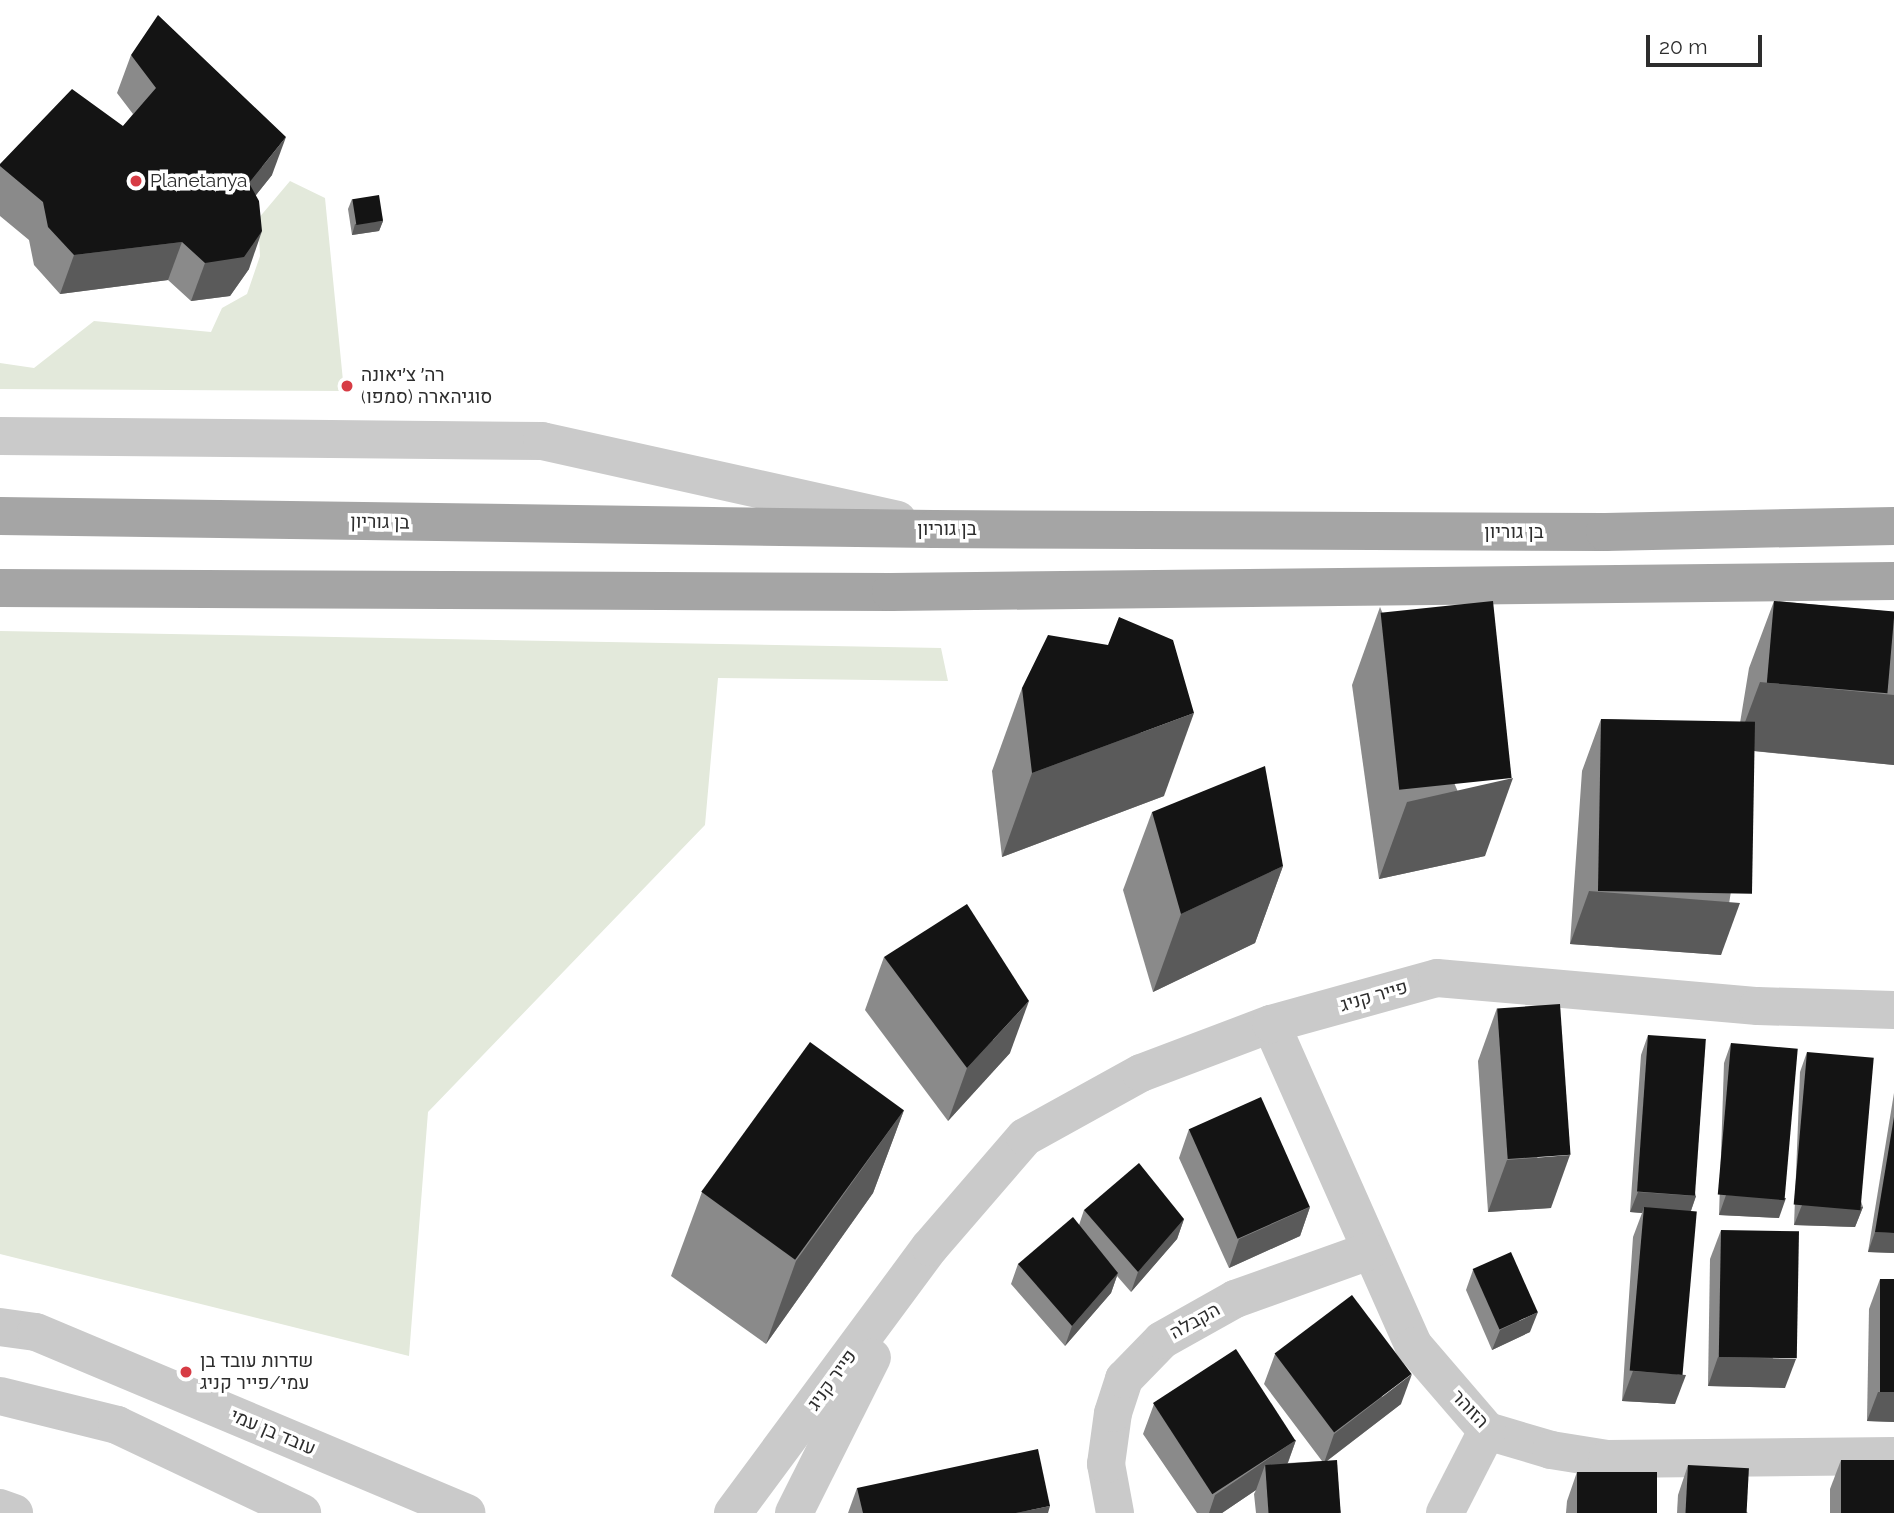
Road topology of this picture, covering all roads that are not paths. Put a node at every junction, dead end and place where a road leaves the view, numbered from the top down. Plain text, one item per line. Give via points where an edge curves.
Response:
1 (0, 436) edge
2 (0, 516) edge
3 (1894, 526) edge
4 (933, 529) junction
5 (1894, 580) edge
6 (0, 588) edge
7 (1894, 1010) edge
8 (1271, 1024) junction
9 (930, 1247) junction
10 (1369, 1251) junction
11 (0, 1327) edge
12 (0, 1396) edge
13 (1487, 1431) junction
14 (1894, 1456) edge
15 (0, 1508) edge
16 (14, 1513) edge
17 (302, 1513) edge
18 (466, 1513) edge
19 (733, 1513) edge
20 (794, 1513) edge
21 (1115, 1513) edge
22 (1445, 1513) edge

1 - 4 street via 542,441
2 - 4 main road, בן גוריון
3 - 4 main road, בן גוריון via 1605,532
5 - 6 main road via 891,592
7 - 8 street, פייר קניג via 1758,1006 1437,978
8 - 9 street, פייר קניג via 1141,1073 1025,1136
8 - 10 street, הזוהר
9 - 19 street, פייר קניג
9 - 20 street, פייר קניג
10 - 13 street, הזוהר via 1414,1346
10 - 21 street, הקבלה via 1235,1299 1162,1340 1124,1379 1113,1413 1106,1464
11 - 18 street, עובד בן עמי via 36,1332
12 - 17 street via 117,1425
13 - 14 street, הזוהר via 1551,1450 1607,1459
13 - 22 street
15 - 16 street

